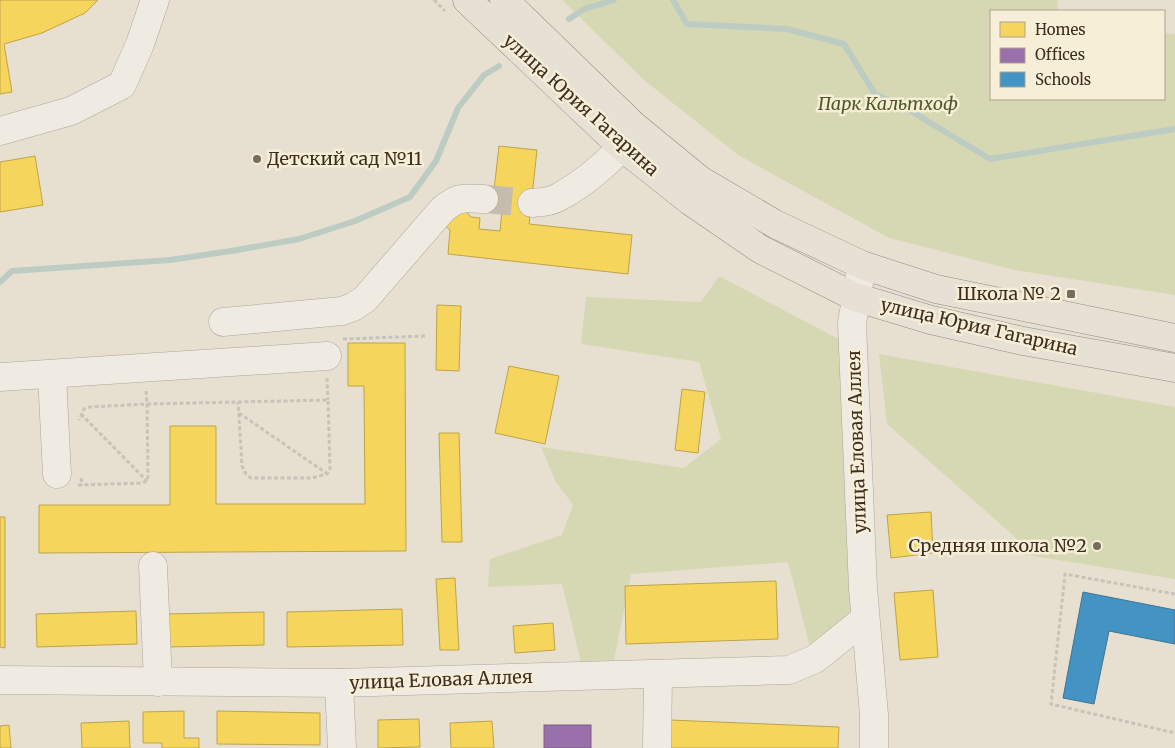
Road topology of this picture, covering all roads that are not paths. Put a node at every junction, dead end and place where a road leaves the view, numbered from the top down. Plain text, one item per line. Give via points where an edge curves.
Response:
1 (155, 0) edge
2 (467, 0) edge
3 (504, 0) edge
4 (0, 131) edge
5 (622, 147) junction
6 (484, 199) tunnel mouth
7 (532, 203) tunnel mouth
8 (862, 265) junction
9 (855, 297) junction
10 (223, 322) dead end
11 (1175, 338) edge
12 (327, 356) road end
13 (1175, 368) edge
14 (52, 374) junction
15 (0, 378) edge
16 (69, 474) road end
17 (154, 566) dead end
18 (865, 619) junction
19 (658, 675) junction
20 (0, 680) edge
21 (158, 682) junction
22 (339, 683) junction
23 (342, 748) edge
24 (657, 748) edge
25 (874, 748) edge

1 - 4 street via 122,85 71,111
2 - 5 main road, улица Юрия Гагарина
3 - 8 main road, улица Юрия Гагарина via 634,125 700,180 775,224
5 - 7 street via 606,164 558,198
5 - 9 main road, улица Юрия Гагарина via 690,201 760,249
6 - 10 street via 454,200 443,209 365,299 353,307 342,311
8 - 9 street, улица Еловая Аллея
8 - 11 main road, улица Юрия Гагарина via 936,289
9 - 13 main road, улица Юрия Гагарина via 931,320 1023,341
9 - 18 street, улица Еловая Аллея via 852,323
12 - 14 street
14 - 15 street
14 - 16 street
17 - 21 street
18 - 19 street, улица Еловая Аллея via 815,659 789,670
18 - 25 street, улица Еловая Аллея
19 - 22 street, улица Еловая Аллея
19 - 24 street
20 - 21 street, улица Еловая Аллея
21 - 22 street, улица Еловая Аллея
22 - 23 street

